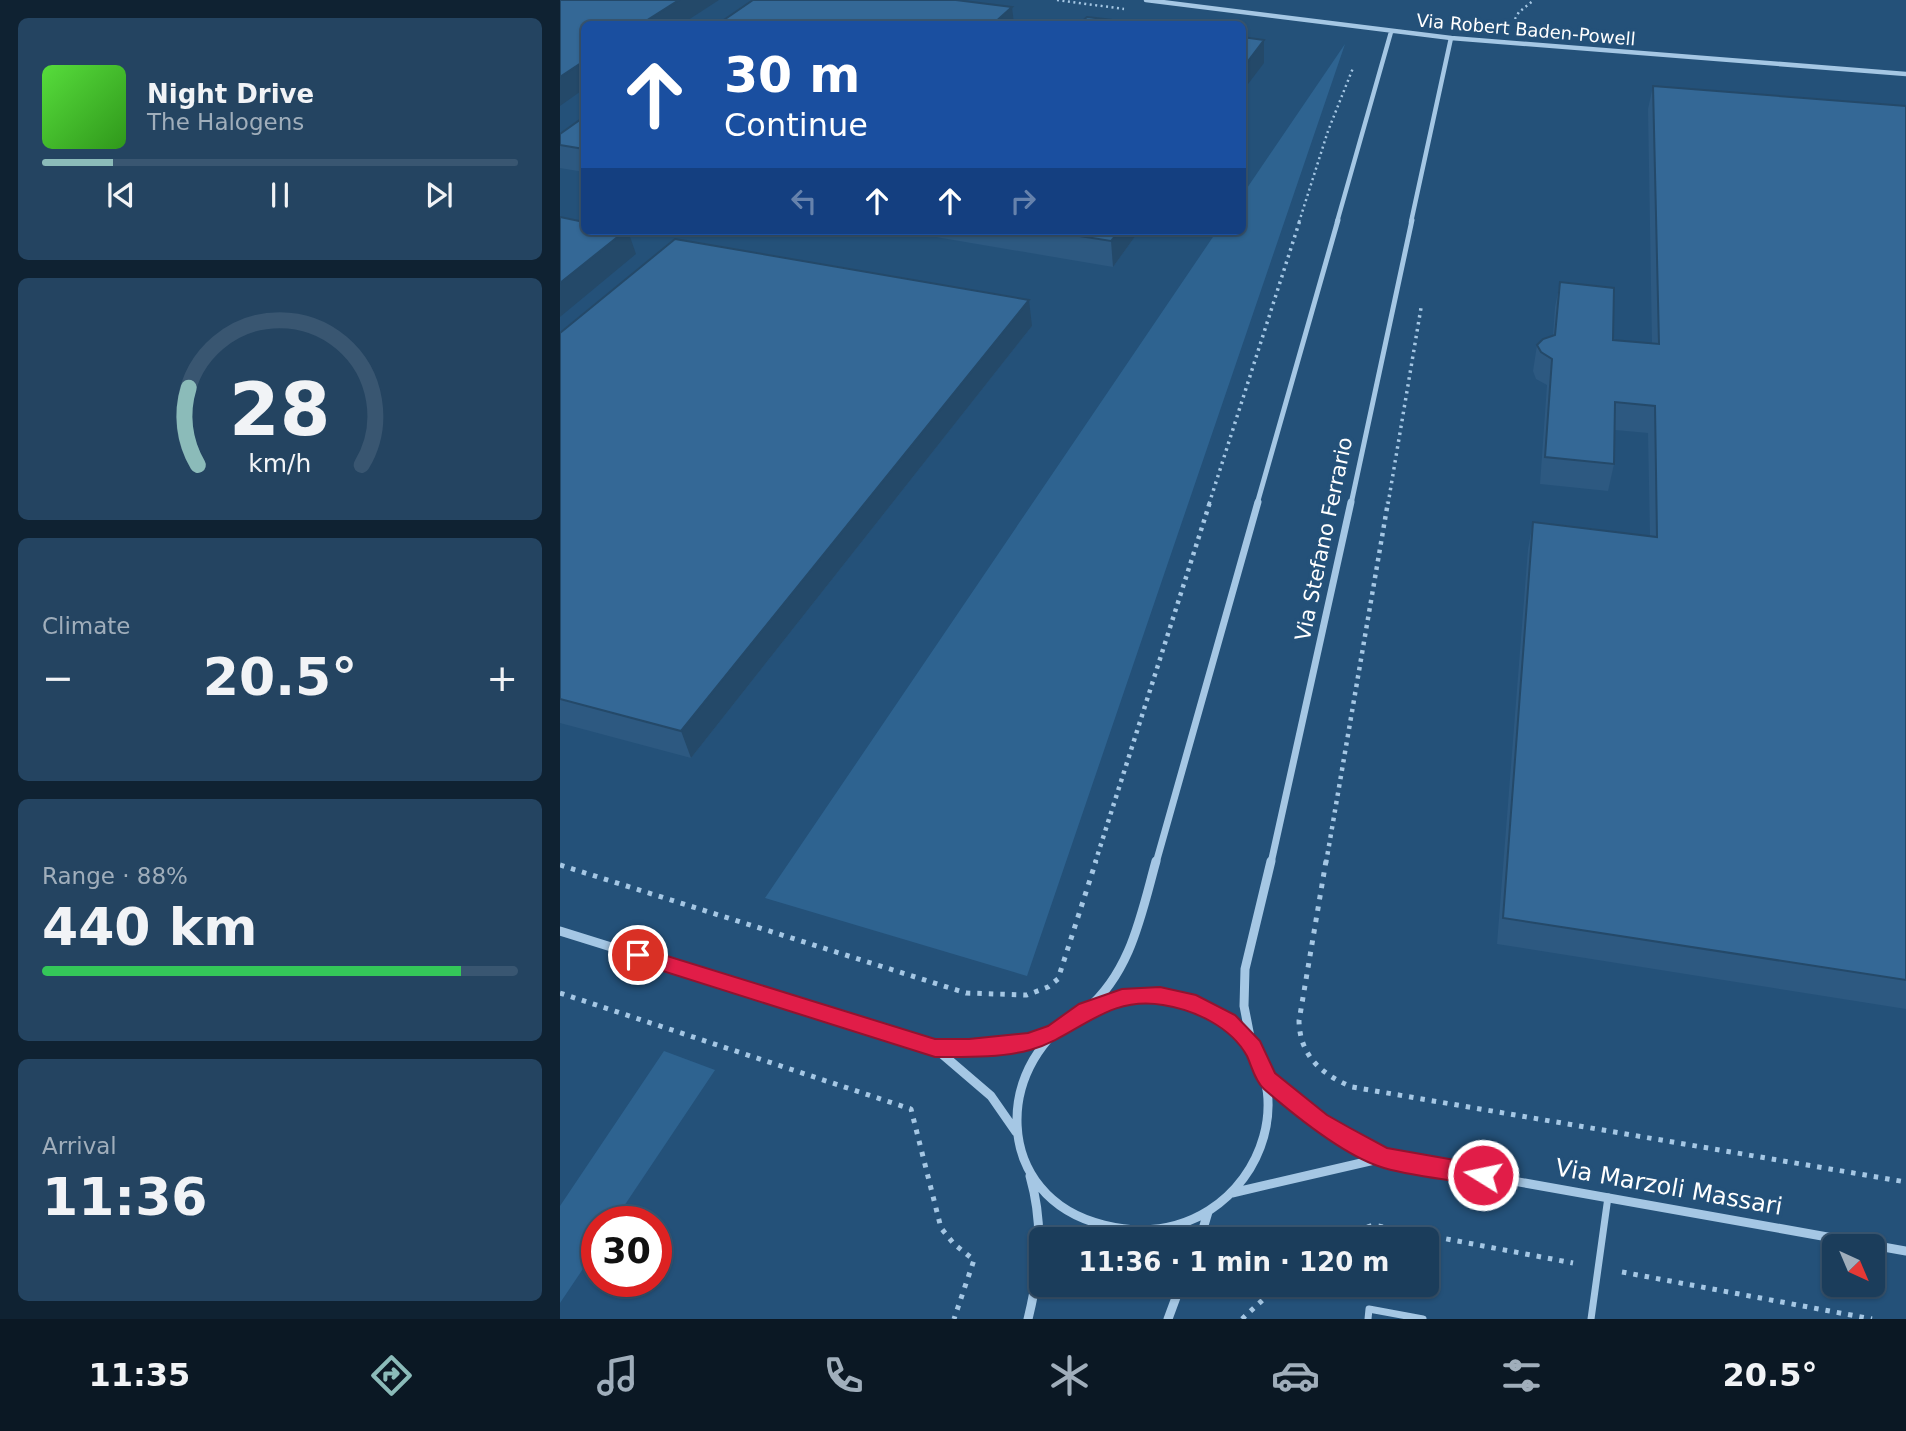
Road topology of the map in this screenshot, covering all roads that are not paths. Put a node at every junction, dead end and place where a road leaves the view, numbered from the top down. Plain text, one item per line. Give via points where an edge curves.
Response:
1 (1146, 0) edge
2 (1391, 32) junction
3 (1451, 38) junction
4 (1906, 74) edge
5 (560, 931) edge
6 (1086, 1010) junction
7 (1055, 1032) junction
8 (1252, 1047) junction
9 (935, 1048) junction
10 (1267, 1079) junction
11 (1016, 1133) junction
12 (1384, 1158) junction
13 (1027, 1169) junction
14 (1231, 1193) junction
15 (1608, 1197) junction
16 (1208, 1212) junction
17 (1204, 1227) edge
18 (1906, 1251) edge
19 (1176, 1297) edge
20 (1028, 1319) edge
21 (1168, 1319) edge
22 (1367, 1319) edge
23 (1423, 1319) edge
24 (1591, 1319) edge

1 - 2 street, Via Robert Baden-Powell
2 - 3 street, Via Robert Baden-Powell
2 - 6 street via 1137,928 1118,977 1108,993
3 - 4 street, Via Robert Baden-Powell
3 - 8 street, Via Stefano Ferrario via 1245,969 1244,1006
5 - 9 street
6 - 7 street
6 - 8 street via 1122,997 1160,996 1196,1004 1228,1021
7 - 9 street via 1028,1042
7 - 11 street via 1031,1061 1017,1096
8 - 10 street
9 - 11 street via 990,1096
10 - 12 street, Via Marzoli Massari via 1320,1121
10 - 14 street via 1270,1116 1261,1152
11 - 13 street
12 - 14 street, Via Marzoli Massari via 1326,1167
12 - 15 street, Via Marzoli Massari
13 - 16 street via 1051,1199 1086,1220 1126,1231 1169,1227
13 - 20 street via 1039,1201 1040,1226 1040,1258
14 - 16 street
15 - 18 street, Via Marzoli Massari
15 - 24 lane
16 - 17 street
19 - 21 street
22 - 23 lane via 1369,1309

